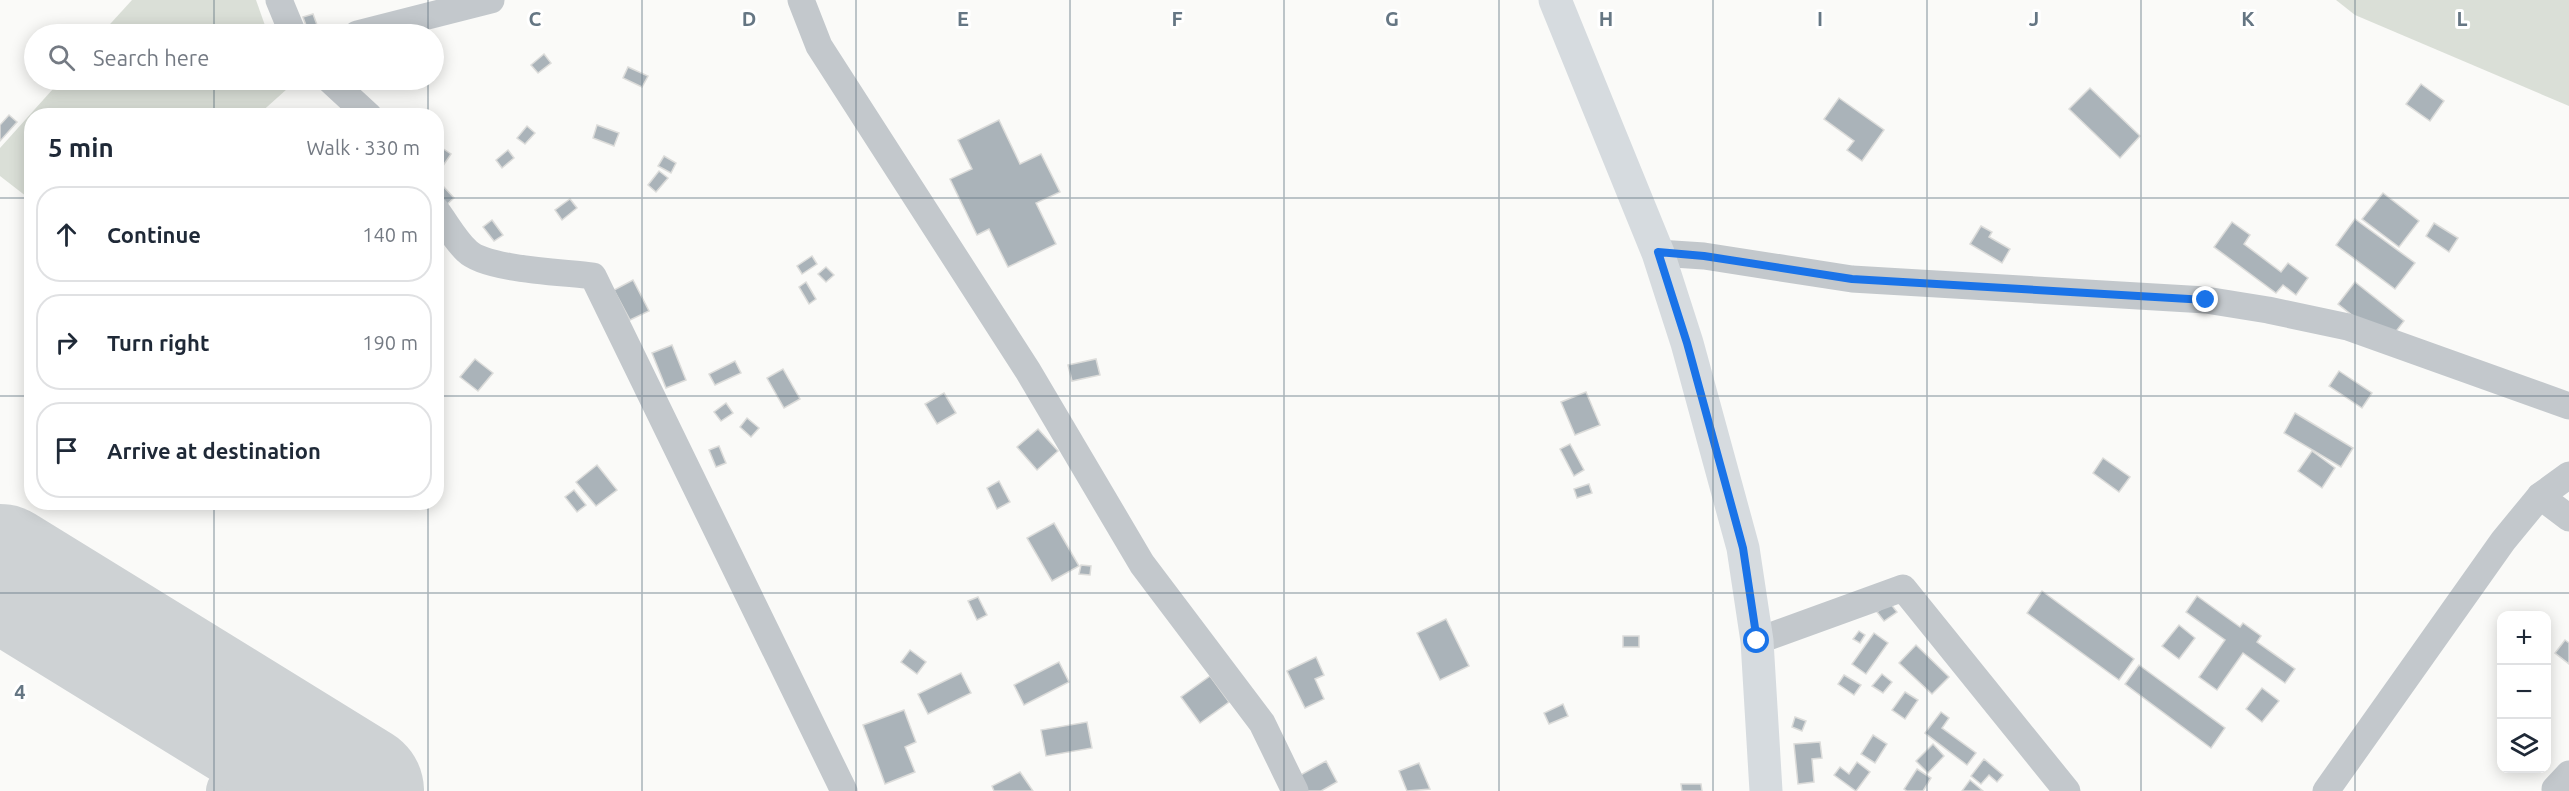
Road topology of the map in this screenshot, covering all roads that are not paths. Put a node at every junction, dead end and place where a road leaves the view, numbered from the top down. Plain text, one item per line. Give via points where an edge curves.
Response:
1 (279, 0) edge
2 (491, 0) edge
3 (801, 0) edge
4 (1555, 0) edge
5 (289, 24) edge
6 (396, 24) edge
7 (341, 90) edge
8 (360, 108) edge
9 (444, 221) edge
10 (1658, 252) junction
11 (2569, 406) edge
12 (2569, 475) edge
13 (2540, 496) junction
14 (2569, 518) edge
15 (1757, 641) junction
16 (2065, 790) edge
17 (844, 791) edge
18 (1295, 791) edge
19 (1766, 791) edge
20 (2326, 791) edge

1 - 5 street
2 - 6 street
3 - 18 street via 819,46 1028,371 1142,564 1262,723
4 - 10 main road
7 - 8 street
9 - 17 street via 467,252 477,258 593,276
10 - 11 street via 1852,279 2206,300 2268,310 2348,327
10 - 15 main road via 1743,548
12 - 13 street
13 - 14 street
13 - 20 street via 2453,608
15 - 16 street via 1903,588
15 - 19 main road

